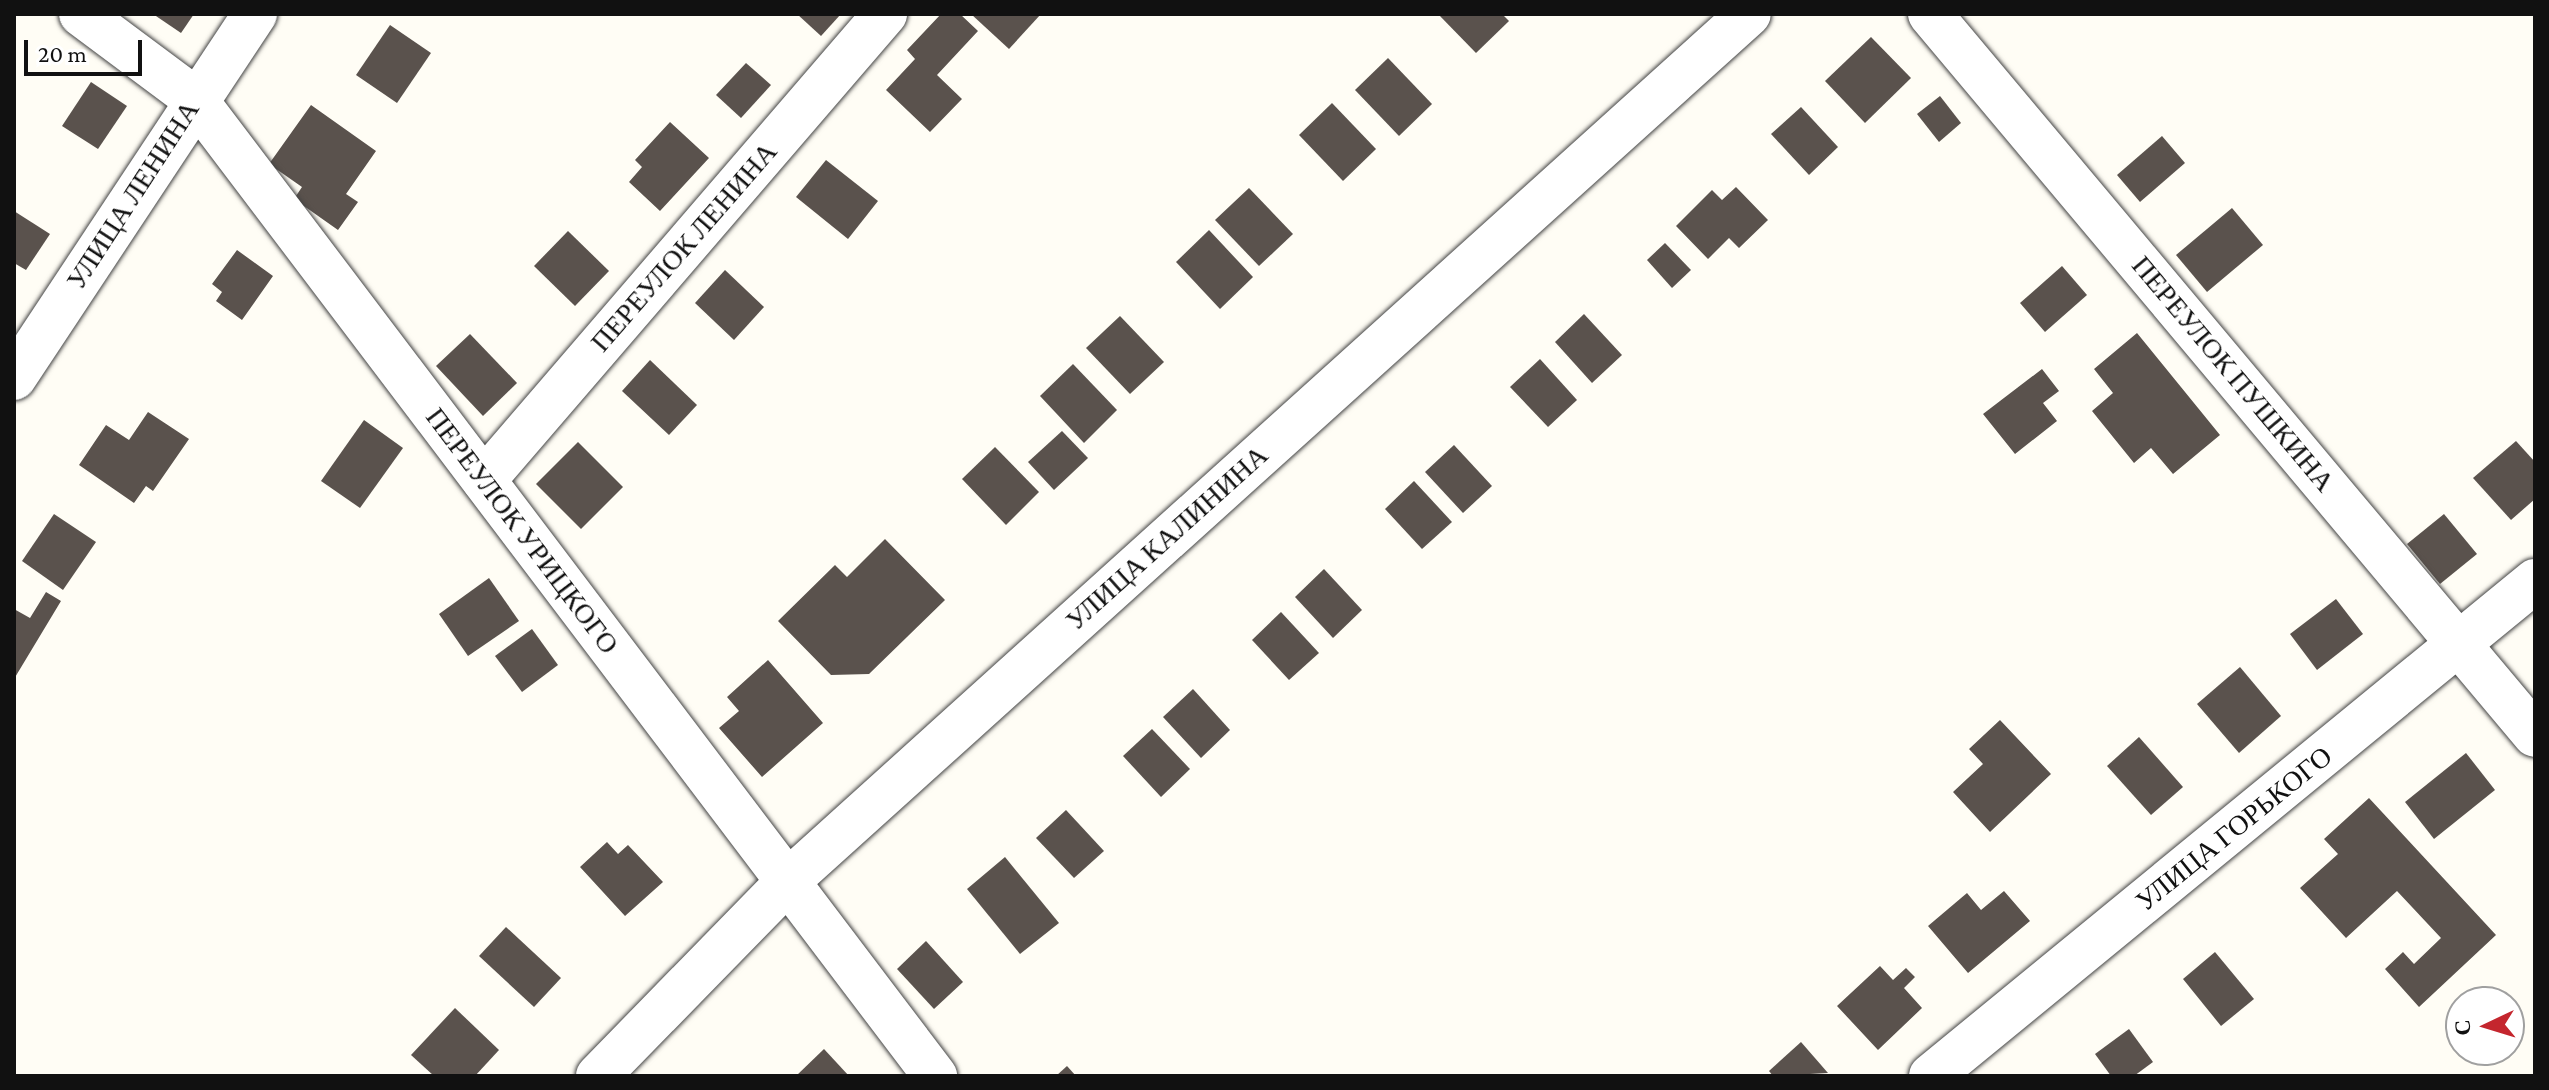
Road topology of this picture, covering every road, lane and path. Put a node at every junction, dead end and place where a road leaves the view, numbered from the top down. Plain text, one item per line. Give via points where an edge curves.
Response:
1 (81, 14) edge
2 (255, 14) edge
3 (885, 14) edge
4 (1749, 14) edge
5 (1930, 14) edge
6 (195, 99) junction
7 (14, 378) edge
8 (484, 480) junction
9 (2535, 581) edge
10 (2461, 644) junction
11 (2535, 735) edge
12 (788, 881) junction
13 (598, 1076) edge
14 (935, 1076) edge
15 (1931, 1076) edge

1 - 6 street, ПЕРЕУЛОК УРИЦКОГО
2 - 6 street, УЛИЦА ЛЕНИНА
3 - 8 street, ПЕРЕУЛОК ЛЕНИНА
4 - 12 street, УЛИЦА КАЛИНИНА
5 - 10 street, ПЕРЕУЛОК ПУШКИНА
6 - 7 street, УЛИЦА ЛЕНИНА
6 - 8 street, ПЕРЕУЛОК УРИЦКОГО
8 - 12 street, ПЕРЕУЛОК УРИЦКОГО
9 - 10 street, УЛИЦА ГОРЬКОГО
10 - 11 street, ПЕРЕУЛОК ПУШКИНА
10 - 15 street, УЛИЦА ГОРЬКОГО
12 - 13 street, УЛИЦА КАЛИНИНА
12 - 14 street, ПЕРЕУЛОК УРИЦКОГО

